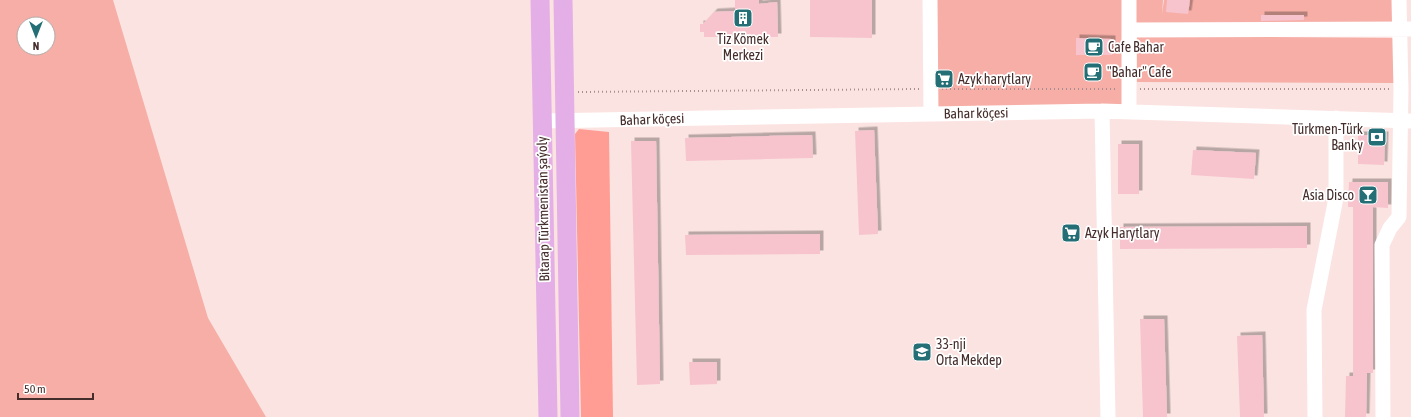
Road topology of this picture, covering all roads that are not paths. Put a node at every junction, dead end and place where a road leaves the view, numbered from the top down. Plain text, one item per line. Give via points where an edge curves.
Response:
1 (540, 0) edge
2 (563, 0) edge
3 (930, 0) edge
4 (1129, 0) edge
5 (1399, 0) edge
6 (1405, 29) edge
7 (1129, 30) junction
8 (1102, 111) junction
9 (1129, 112) junction
10 (931, 114) junction
11 (1336, 118) junction
12 (541, 121) junction
13 (565, 121) junction
14 (1406, 122) edge
15 (548, 417) edge
16 (570, 417) edge
17 (1108, 417) edge
18 (1315, 417) edge
19 (1383, 417) edge

1 - 12 main road, Bitarap Türkmenistan şaýoly
2 - 13 main road, Bitarap Türkmenistan şaýoly
3 - 10 street
4 - 7 street
5 - 6 street
6 - 7 street
6 - 14 street via 1401,90
7 - 9 street
8 - 9 street, Bahar köçesi
8 - 10 street, Bahar köçesi
8 - 17 street
9 - 11 street, Bahar köçesi
10 - 13 street, Bahar köçesi
11 - 14 street, Bahar köçesi
11 - 18 street via 1336,198 1314,310
12 - 13 street, Bahar köçesi
12 - 15 main road, Bitarap Türkmenistan şaýoly
13 - 16 main road, Bitarap Türkmenistan şaýoly
14 - 19 street via 1399,218 1390,228 1382,245

